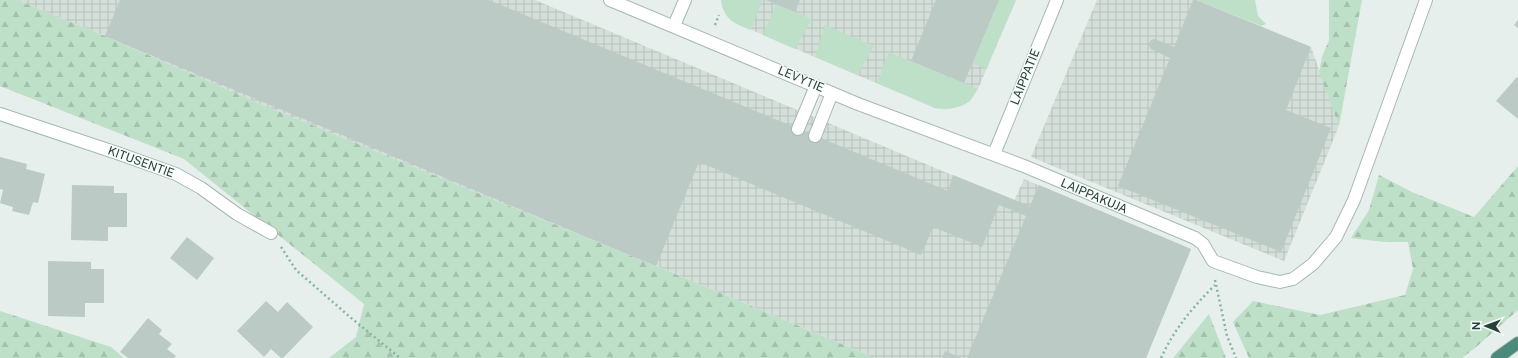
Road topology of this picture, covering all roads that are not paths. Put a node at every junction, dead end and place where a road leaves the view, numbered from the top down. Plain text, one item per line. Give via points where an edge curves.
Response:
1 (610, 0) edge
2 (685, 0) edge
3 (1057, 0) edge
4 (1426, 0) edge
5 (674, 26) junction
6 (816, 86) junction
7 (832, 93) junction
8 (0, 114) edge
9 (798, 129) dead end
10 (815, 136) dead end
11 (994, 154) junction
12 (271, 233) road end
13 (1518, 343) edge
14 (1497, 358) edge

1 - 5 street, LEVYTIE
2 - 5 street
3 - 11 street, LAIPPATIE
4 - 11 street, LAIPPAKUJA via 1357,194 1336,237 1313,264 1293,279 1280,282 1257,278 1213,261 1203,244 1195,238
5 - 6 street, LEVYTIE
6 - 7 street, LEVYTIE
6 - 9 street
7 - 10 street
7 - 11 street, LEVYTIE via 959,143
8 - 12 street, KITUSENTIE via 176,174
13 - 14 highway

